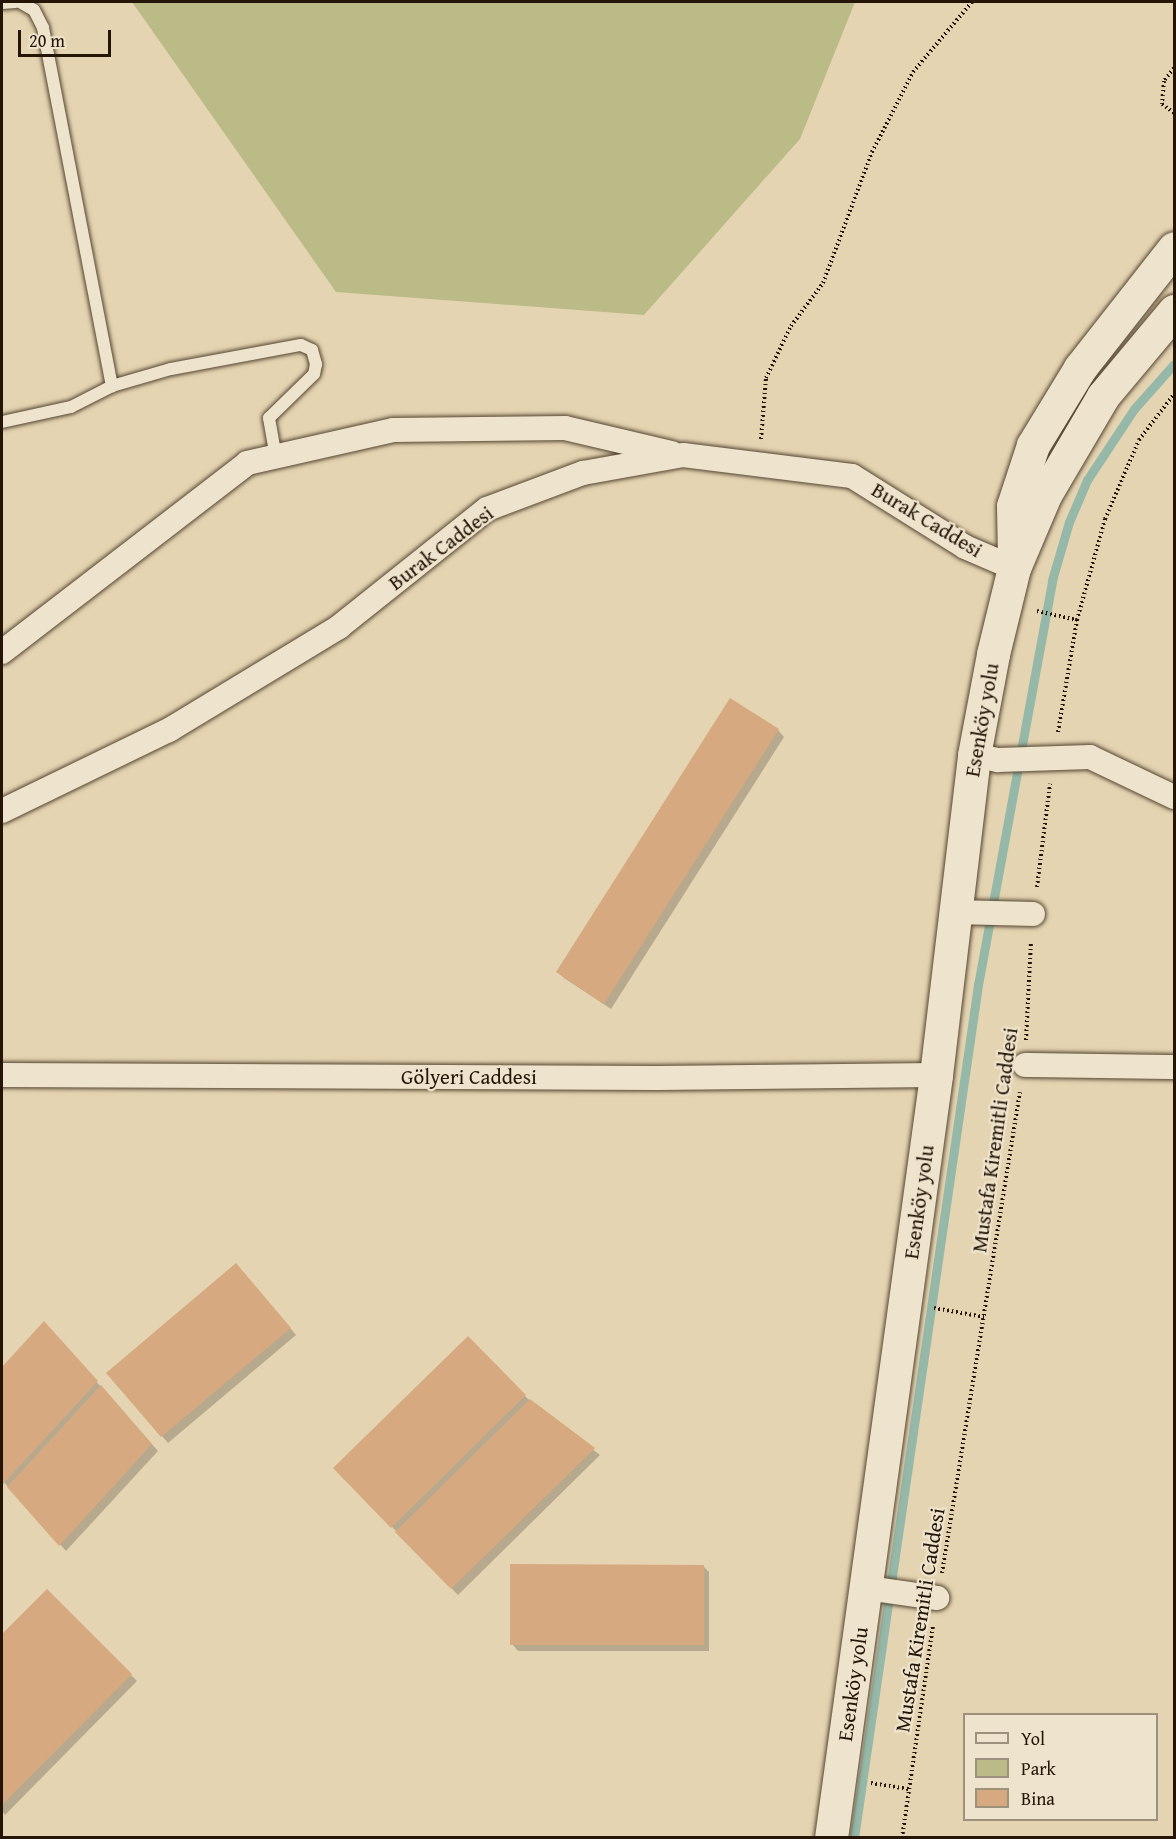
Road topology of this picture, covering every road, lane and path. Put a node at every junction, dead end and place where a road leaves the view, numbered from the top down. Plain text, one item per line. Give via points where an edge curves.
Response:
1 (15, 2) edge
2 (20, 2) edge
3 (972, 2) edge
4 (2, 3) edge
5 (1174, 68) edge
6 (1174, 113) edge
7 (1174, 248) edge
8 (1174, 311) edge
9 (112, 386) junction
10 (1174, 394) edge
11 (2, 422) edge
12 (683, 455) junction
13 (276, 456) junction
14 (759, 464) junction
15 (1014, 568) junction
16 (1031, 609) dead end
17 (1077, 620) junction
18 (2, 652) edge
19 (989, 757) junction
20 (1044, 757) junction
21 (1174, 797) edge
22 (2, 811) edge
23 (966, 912) junction
24 (1033, 914) junction
25 (1024, 1065) junction
26 (1174, 1067) edge
27 (2, 1075) edge
28 (936, 1075) junction
29 (947, 1310) dead end
30 (984, 1317) junction
31 (871, 1589) junction
32 (937, 1598) junction
33 (877, 1784) dead end
34 (909, 1789) junction
35 (831, 1838) edge
36 (902, 1838) edge

1 - 4 lane
2 - 9 lane via 34,10 43,28
3 - 14 path via 913,72 872,152 823,283 791,326 766,378
5 - 6 path via 1164,81 1162,104
7 - 15 street via 1080,368 1033,445 1013,506
8 - 15 street via 1103,396 1045,495
9 - 11 lane via 71,407
9 - 13 lane via 171,369 301,345 312,350 314,374 269,418
10 - 17 path, Mustafa Kiremitli Caddesi via 1139,440 1109,509
12 - 13 street via 565,428 393,430
12 - 14 street, Burak Caddesi
12 - 22 street, Burak Caddesi via 583,473 487,509 339,627 169,730
13 - 18 street via 247,463
14 - 15 street, Burak Caddesi via 852,476 965,546
15 - 19 street, Esenköy yolu
16 - 17 path
17 - 20 path, Mustafa Kiremitli Caddesi
19 - 20 street
19 - 23 street, Esenköy yolu
20 - 21 street via 1090,757
20 - 24 path, Mustafa Kiremitli Caddesi
23 - 24 street
23 - 28 street, Esenköy yolu
24 - 25 path, Mustafa Kiremitli Caddesi
25 - 26 street
25 - 30 path, Mustafa Kiremitli Caddesi
27 - 28 street, Gölyeri Caddesi
28 - 31 street, Esenköy yolu
29 - 30 path
30 - 32 path, Mustafa Kiremitli Caddesi
31 - 32 street
31 - 35 street, Esenköy yolu
32 - 34 path, Mustafa Kiremitli Caddesi
33 - 34 path
34 - 36 path, Mustafa Kiremitli Caddesi

